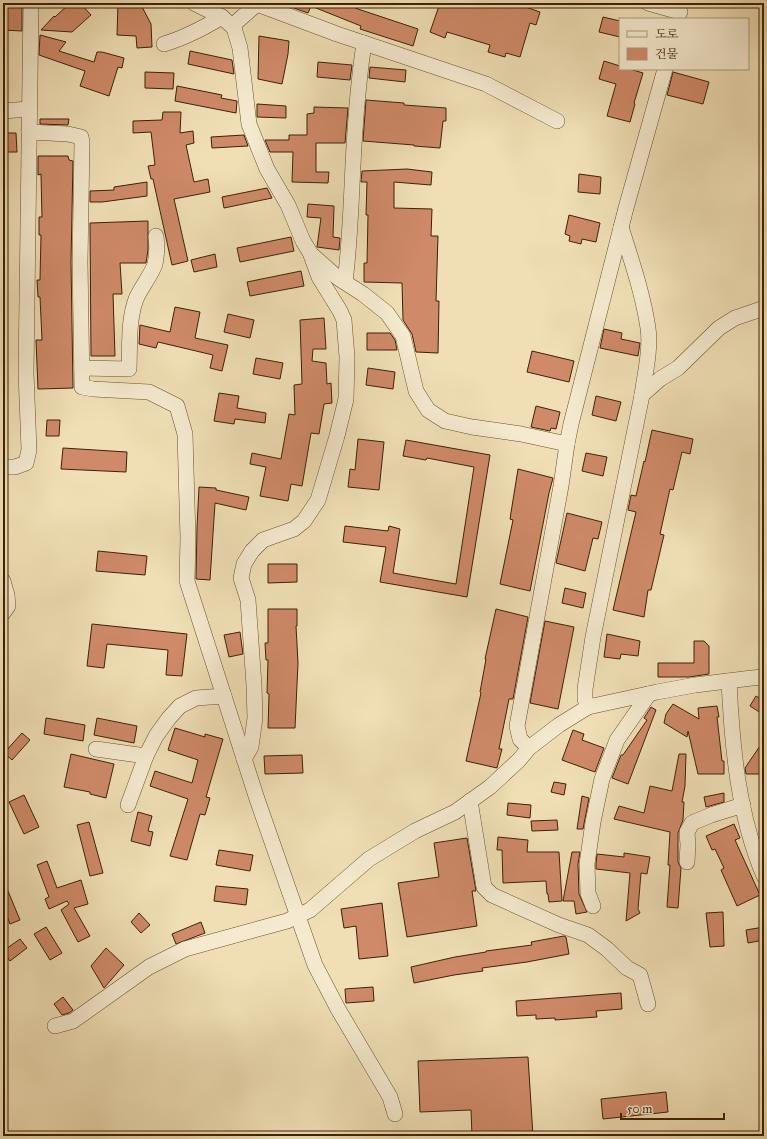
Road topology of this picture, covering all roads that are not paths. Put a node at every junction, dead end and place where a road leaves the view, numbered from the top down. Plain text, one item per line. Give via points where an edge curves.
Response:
1 (31, 3) edge
2 (194, 3) edge
3 (257, 3) edge
4 (648, 3) edge
5 (680, 11) edge
6 (227, 22) junction
7 (364, 43) junction
8 (164, 44) dead end
9 (665, 70) edge
10 (29, 109) junction
11 (3, 111) edge
12 (557, 121) dead end
13 (29, 132) junction
14 (621, 227) junction
15 (156, 236) dead end
16 (310, 254) junction
17 (345, 282) junction
18 (764, 308) edge
19 (82, 368) junction
20 (642, 395) junction
21 (567, 444) junction
22 (3, 467) edge
23 (3, 581) edge
24 (3, 613) edge
25 (764, 677) edge
26 (729, 681) junction
27 (649, 694) junction
28 (224, 696) junction
29 (588, 707) junction
30 (529, 748) junction
31 (96, 749) dead end
32 (146, 756) junction
33 (244, 759) junction
34 (470, 801) junction
35 (128, 805) dead end
36 (743, 805) junction
37 (687, 862) dead end
38 (764, 876) edge
39 (593, 906) dead end
40 (297, 917) junction
41 (648, 1004) dead end
42 (55, 1026) dead end
43 (395, 1114) dead end

1 - 10 street
2 - 6 street
3 - 6 street
3 - 7 street
4 - 5 street
6 - 8 street
6 - 16 street via 234,28 240,48 249,124 267,169 288,205
7 - 12 street via 486,84
7 - 17 street via 358,81 350,247
9 - 14 street
10 - 11 street
10 - 13 street
13 - 19 street via 81,137
13 - 22 street via 26,373 29,450 26,463 15,467
14 - 20 street via 635,269 648,329
14 - 21 street
15 - 19 street via 155,265 136,300 131,324 129,369
16 - 17 street
16 - 33 street via 319,277 344,320 347,357 346,399 318,500 304,521 294,529 264,540 252,551 244,564 241,578 248,600 255,718 251,747
17 - 21 street via 387,313 403,336 416,391 428,410 445,421
18 - 20 street via 735,318 719,328 678,368
19 - 28 street via 82,387 149,392 177,406 185,434 187,581
20 - 29 street via 593,638 585,689
21 - 30 street via 517,726 520,739
23 - 24 street via 8,595 8,606
25 - 26 street
26 - 27 street
26 - 36 street via 731,722
27 - 29 street
27 - 39 street via 617,740 602,778 587,864 588,893
28 - 32 street via 196,698 180,706 156,736
28 - 33 street
29 - 30 street
30 - 34 street via 519,760
31 - 32 street
32 - 35 street
33 - 40 street
34 - 40 street via 455,812 415,831 369,859 310,910
34 - 41 street via 484,887 492,895 588,935 627,968 640,975
36 - 37 street via 692,823 687,832
36 - 38 street via 748,830
40 - 42 street via 185,948 149,967 73,1020
40 - 43 street via 315,965 390,1097

